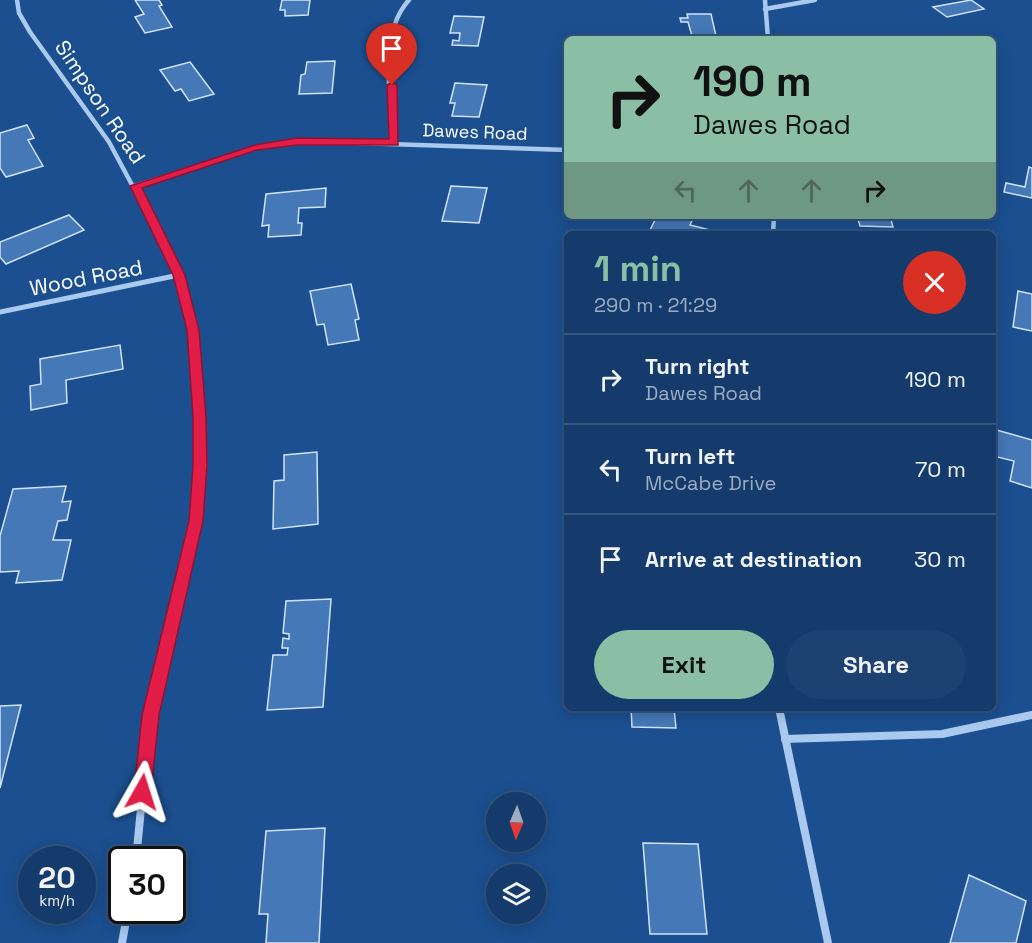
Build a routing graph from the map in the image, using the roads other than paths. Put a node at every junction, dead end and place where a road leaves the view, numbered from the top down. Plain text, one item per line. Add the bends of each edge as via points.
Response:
1 (17, 0) edge
2 (409, 0) edge
3 (765, 0) edge
4 (815, 0) edge
5 (765, 9) junction
6 (768, 36) edge
7 (394, 142) junction
8 (564, 150) edge
9 (135, 186) junction
10 (179, 275) junction
11 (0, 312) edge
12 (779, 711) edge
13 (1032, 715) edge
14 (785, 740) junction
15 (137, 846) edge
16 (125, 924) edge
17 (122, 943) edge
18 (828, 943) edge

1 - 9 street, Simpson Road via 19,13 30,32 109,142
2 - 7 street via 401,5 391,33
3 - 5 street
4 - 5 street
5 - 6 street
7 - 8 street, Dawes Road
7 - 9 street, Dawes Road via 297,141 255,148
9 - 10 street, Simpson Road
10 - 11 street, Wood Road
10 - 15 street, Simpson Road via 193,330 196,362 200,466 196,521 150,715
12 - 14 street
13 - 14 street via 942,734
14 - 18 street
16 - 17 street

